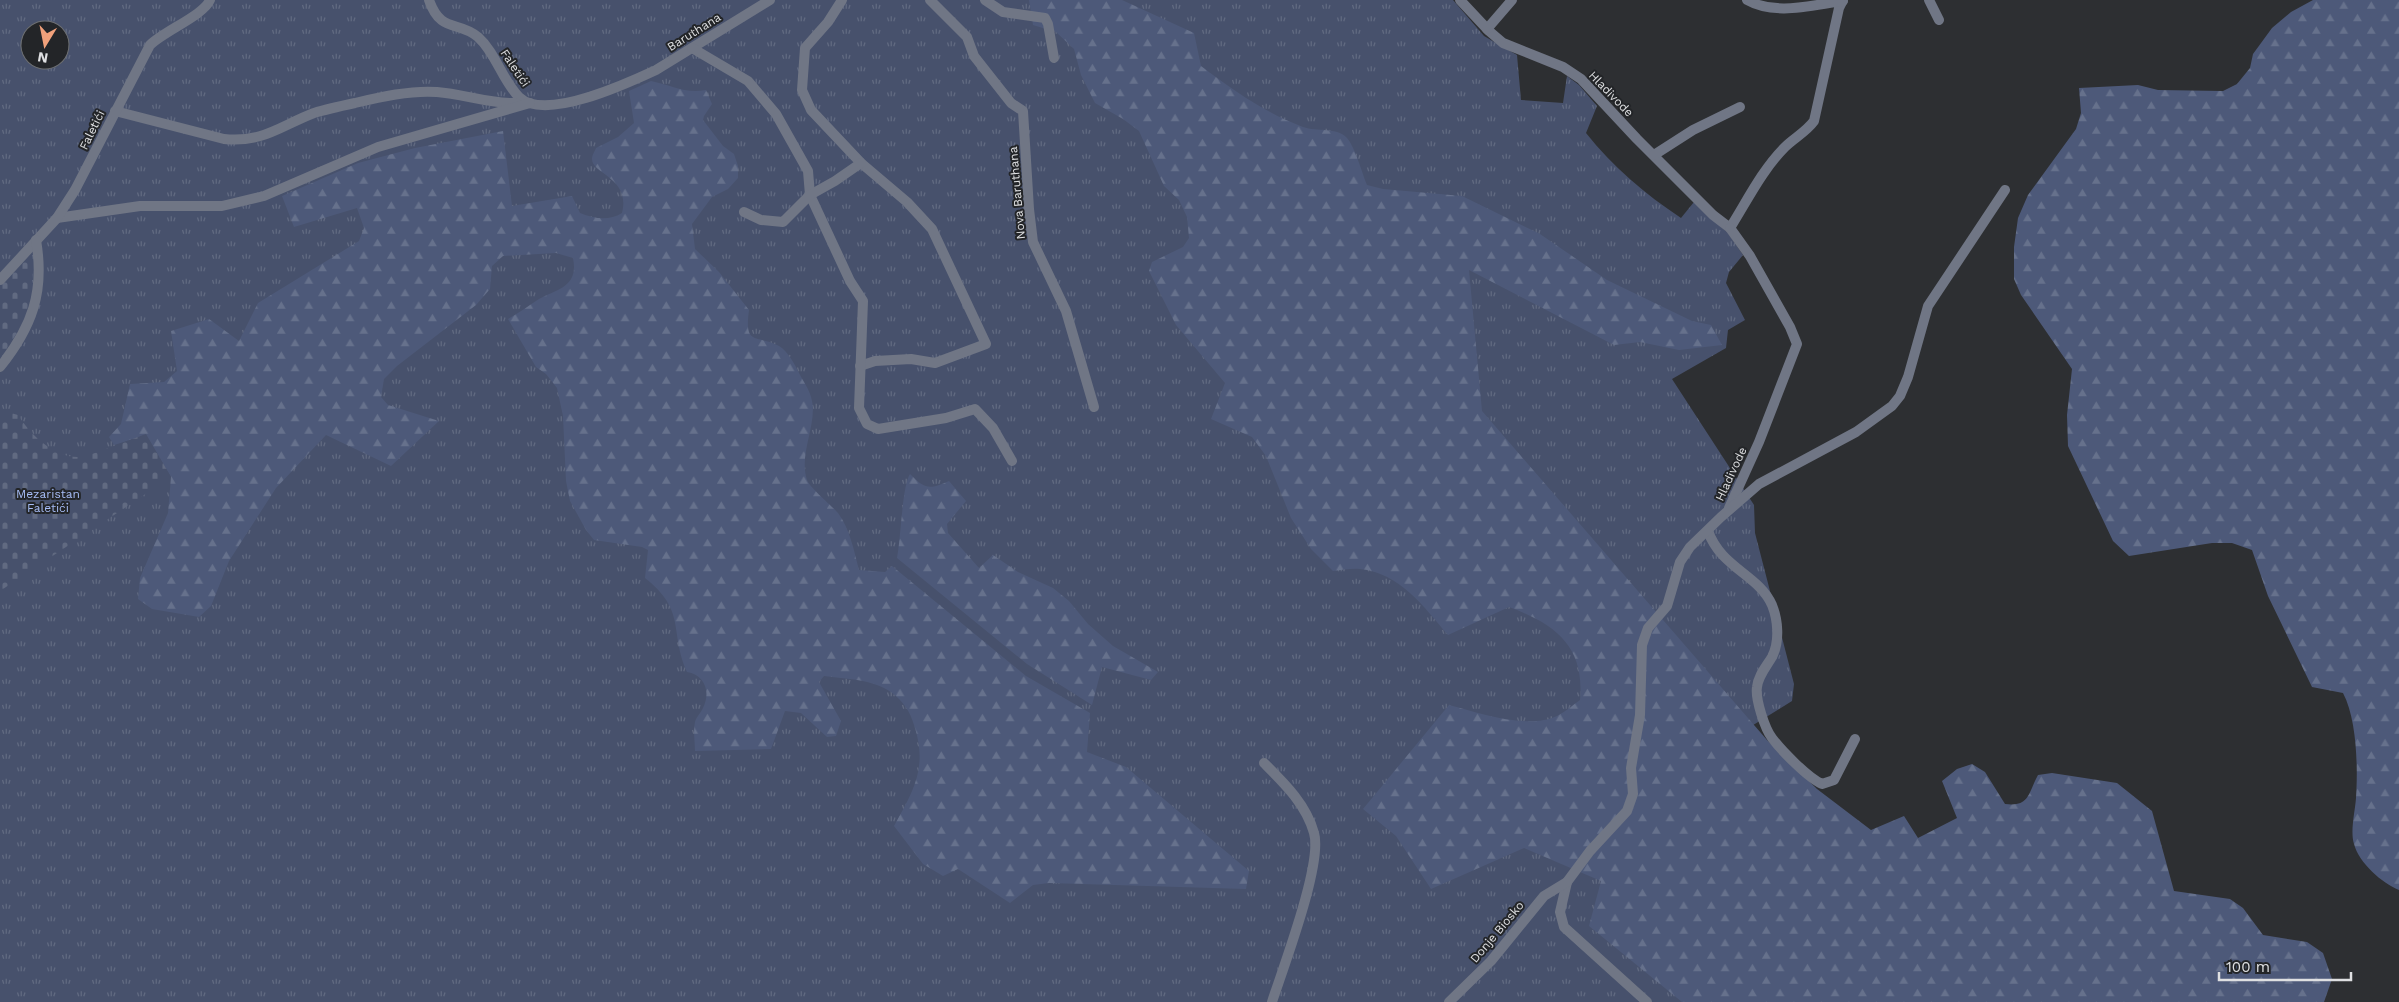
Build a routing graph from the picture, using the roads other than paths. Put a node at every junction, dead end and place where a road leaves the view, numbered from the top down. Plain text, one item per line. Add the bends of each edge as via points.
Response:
1 (210, 0) edge
2 (429, 0) edge
3 (770, 0) edge
4 (842, 0) edge
5 (930, 0) edge
6 (985, 0) edge
7 (1460, 0) edge
8 (1512, 0) edge
9 (1747, 0) edge
10 (1929, 0) edge
11 (1843, 1) edge
12 (1939, 20) dead end
13 (1487, 29) junction
14 (692, 48) junction
15 (1054, 58) dead end
16 (656, 70) joint
17 (530, 103) junction
18 (1740, 107) dead end
19 (115, 111) junction
20 (1654, 155) junction
21 (861, 163) junction
22 (2005, 190) dead end
23 (810, 195) junction
24 (744, 212) dead end
25 (57, 218) junction
26 (1730, 228) junction
27 (36, 240) junction
28 (0, 280) edge
29 (860, 366) junction
30 (0, 367) edge
31 (1094, 407) dead end
32 (1012, 461) dead end
33 (1729, 509) junction
34 (1708, 531) junction
35 (1855, 738) dead end
36 (1264, 763) dead end
37 (1567, 882) junction
38 (1272, 1002) edge
39 (1449, 1002) edge
40 (1646, 1002) edge

1 - 19 street, Faletići via 200,13 160,35 150,45
2 - 17 street, Faletići via 445,24 477,36 511,87 520,98
3 - 14 street, Baruthana
4 - 21 street via 805,48 802,90 811,110
5 - 31 street, Nova Baruthana via 966,37 974,56 1011,102 1023,111 1033,242 1066,311
6 - 15 street via 1003,12 1044,18
7 - 13 street, Hladivode
8 - 13 street
9 - 11 street via 1765,7 1781,8
10 - 12 street
11 - 26 street via 1814,121 1785,147 1762,176
13 - 20 street, Hladivode via 1510,46 1563,67 1581,80
14 - 16 street, Baruthana
14 - 23 street via 748,81 776,114 808,171
16 - 17 street, Faletići via 597,95 560,103
17 - 19 street via 498,104 438,92 420,93 315,113 257,139 240,141 224,140
17 - 25 street via 378,147 264,196 222,206 140,206
18 - 20 street via 1693,130
19 - 25 street, Faletići via 87,169
20 - 26 street, Hladivode
21 - 23 street
21 - 29 street via 907,202 932,229 986,344 935,363 911,359 875,361
22 - 33 street via 1928,306 1908,377 1892,406 1849,436 1759,484
23 - 24 street via 783,222 761,220
23 - 29 street via 850,281 863,301
25 - 27 street, Faletići
26 - 33 street, Hladivode via 1750,256 1797,344
27 - 28 street, Faletići
27 - 30 street via 39,260 36,303 32,317
29 - 32 street via 859,408 873,428 946,418 975,409 993,428
33 - 34 street, Hladivode
34 - 35 street via 1721,556 1763,591 1773,608 1776,643 1756,689 1770,736 1822,784 1834,780
34 - 37 street, Hladivode via 1690,547 1680,562 1667,606 1644,636 1640,715 1631,768 1631,804
36 - 38 street via 1291,790 1315,834 1314,858 1306,895
37 - 39 street, Donje Biosko via 1544,896 1491,961
37 - 40 street via 1560,912 1564,927

